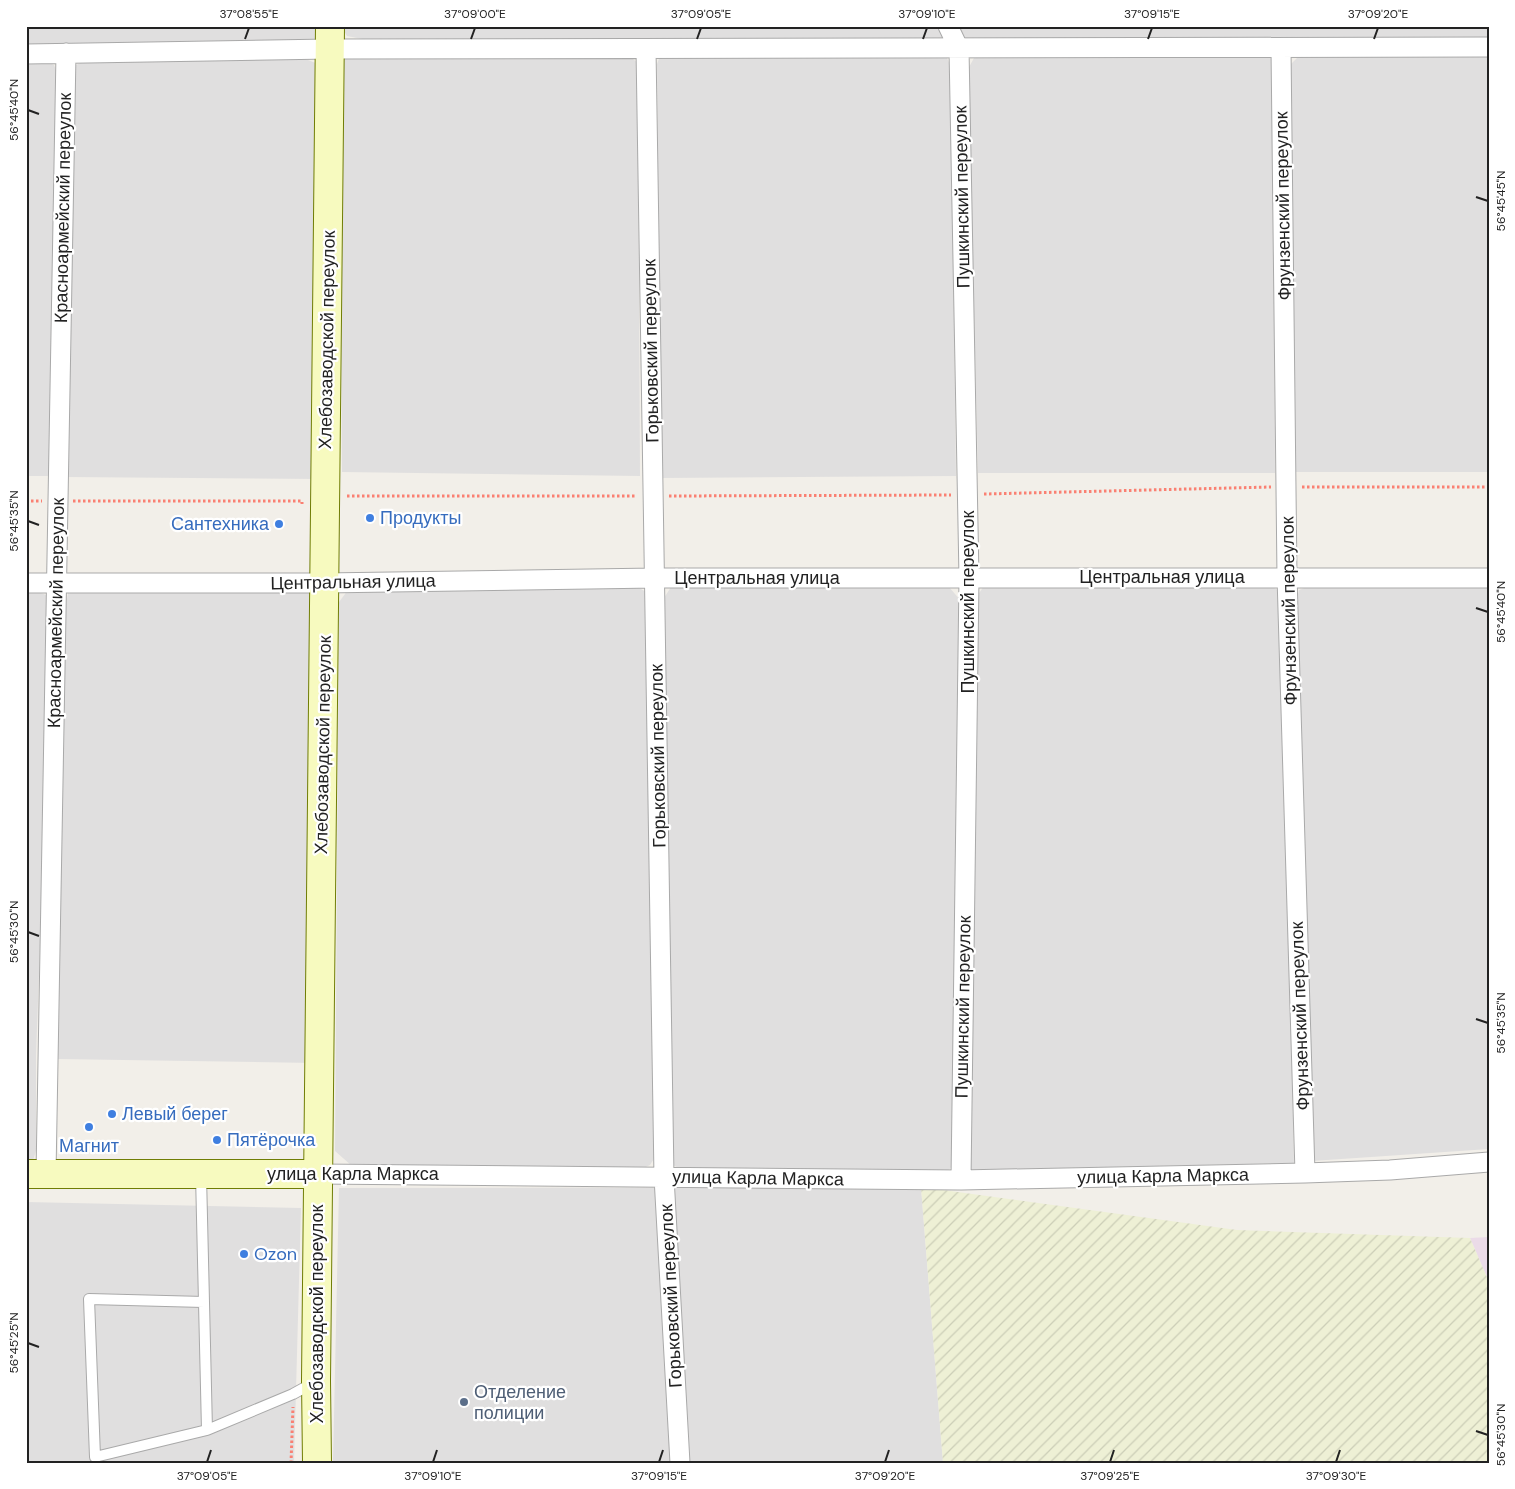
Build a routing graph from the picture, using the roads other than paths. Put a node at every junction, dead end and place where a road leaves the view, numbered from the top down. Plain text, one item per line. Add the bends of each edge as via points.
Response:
1 (948, 26) edge
2 (330, 38) edge
3 (1489, 47) edge
4 (1281, 48) junction
5 (646, 49) junction
6 (959, 49) junction
7 (66, 53) junction
8 (26, 54) edge
9 (1287, 577) junction
10 (655, 578) junction
11 (969, 578) junction
12 (1489, 578) edge
13 (26, 583) edge
14 (57, 583) junction
15 (324, 583) junction
16 (1489, 1162) edge
17 (1305, 1173) junction
18 (36, 1174) edge
19 (201, 1174) junction
20 (318, 1174) junction
21 (664, 1178) junction
22 (961, 1180) junction
23 (204, 1302) junction
24 (316, 1381) junction
25 (207, 1430) junction
26 (317, 1463) edge
27 (680, 1463) edge

1 - 6 street, Пушкинский переулок
2 - 5 street
2 - 7 street
2 - 15 street, Хлебозаводской переулок
3 - 4 street
4 - 6 street
4 - 9 street, Фрунзенский переулок
5 - 6 street
5 - 10 street, Горьковский переулок
6 - 11 street, Пушкинский переулок
7 - 8 street
7 - 14 street, Красноармейский переулок
9 - 11 street, Центральная улица
9 - 12 street, Центральная улица
9 - 17 street, Фрунзенский переулок
10 - 11 street, Центральная улица
10 - 15 street, Центральная улица
10 - 21 street, Горьковский переулок
11 - 22 street, Пушкинский переулок
13 - 14 street, Центральная улица
14 - 15 street, Центральная улица
14 - 18 street, Красноармейский переулок
15 - 20 street, Хлебозаводской переулок
16 - 17 street, улица Карла Маркса
17 - 22 street, улица Карла Маркса
18 - 19 street, улица Карла Маркса
19 - 20 street, улица Карла Маркса
19 - 23 lane
20 - 21 street, улица Карла Маркса
20 - 24 street, Хлебозаводской переулок
21 - 22 street, улица Карла Маркса
21 - 27 street, Горьковский переулок
23 - 25 lane
23 - 25 lane via 89,1299 95,1457
24 - 25 lane
24 - 26 street, Хлебозаводской переулок

